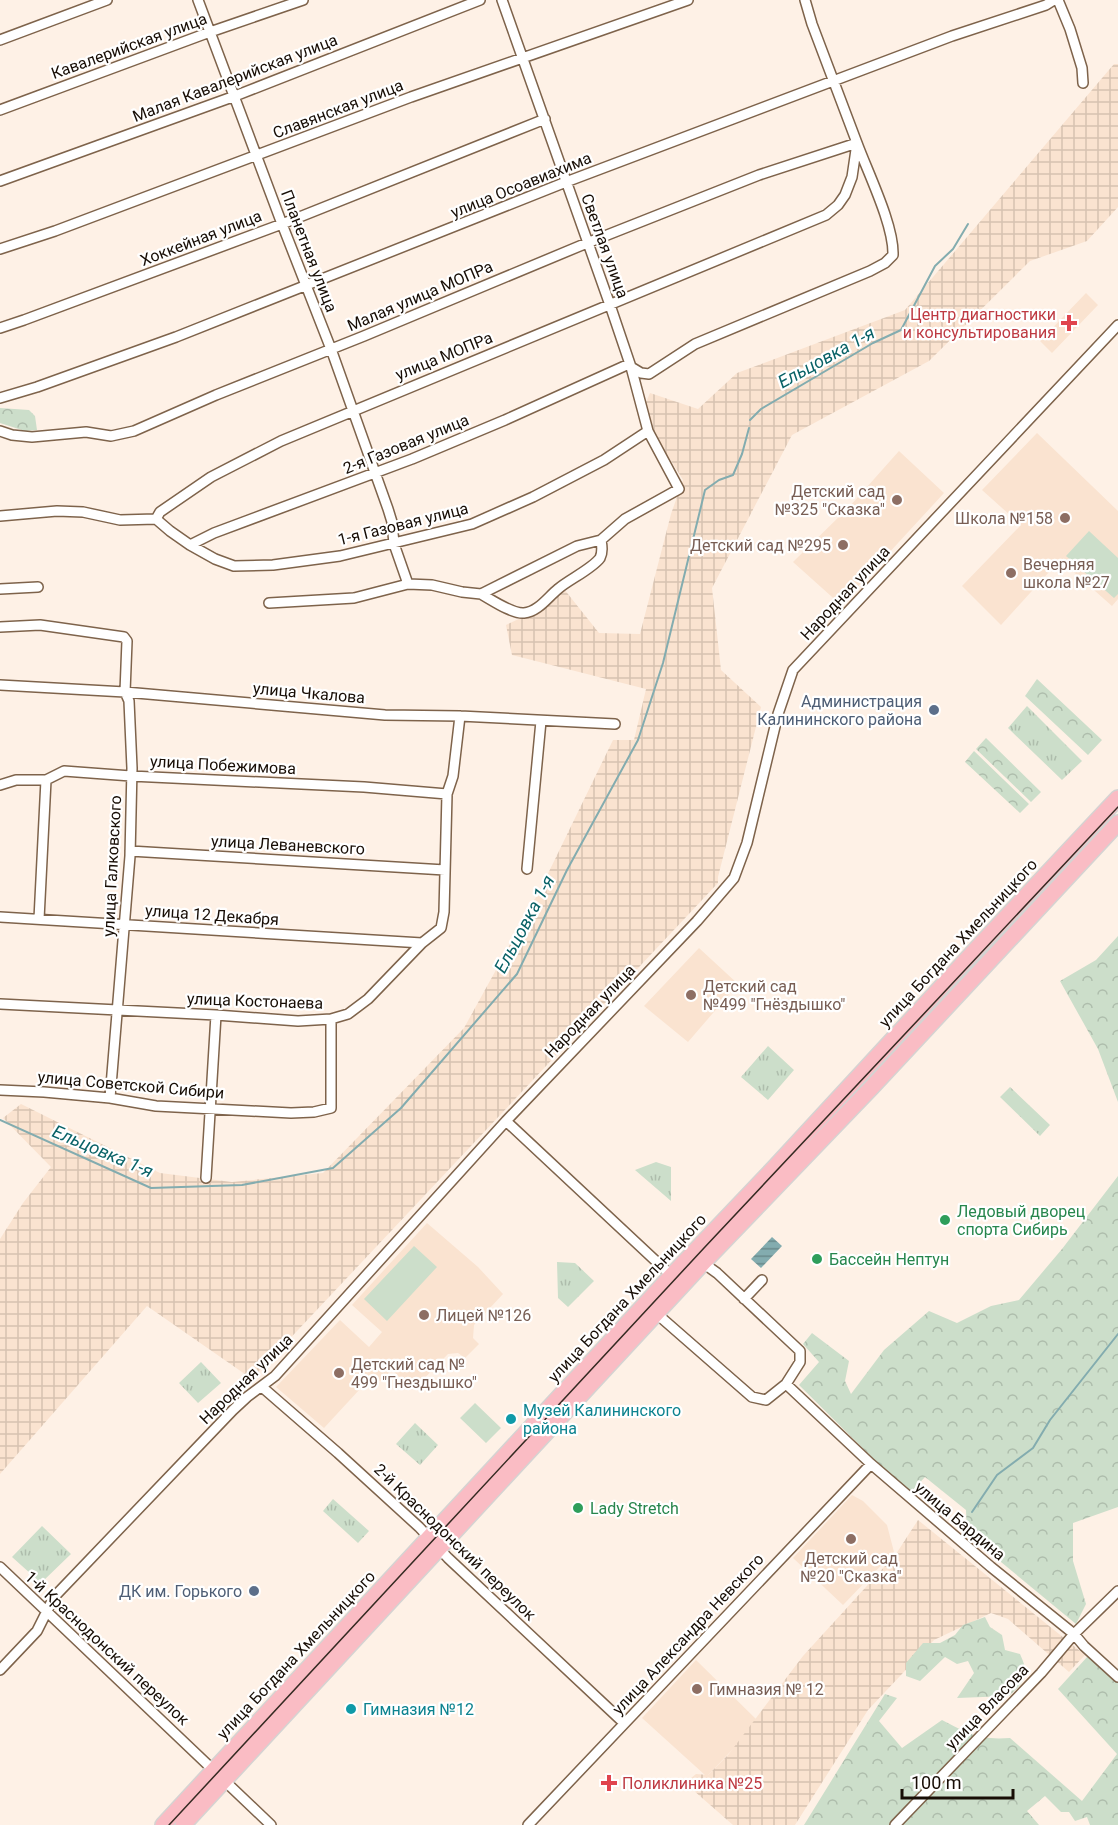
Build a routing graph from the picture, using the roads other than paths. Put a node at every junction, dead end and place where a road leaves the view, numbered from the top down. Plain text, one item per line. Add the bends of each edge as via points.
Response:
1 (106, 0) edge
2 (198, 0) edge
3 (303, 0) edge
4 (480, 0) edge
5 (502, 0) edge
6 (688, 0) edge
7 (805, 0) edge
8 (1056, 0) edge
9 (210, 32) junction
10 (0, 40) edge
11 (524, 59) junction
12 (834, 81) junction
13 (1083, 83) dead end
14 (235, 96) junction
15 (0, 110) edge
16 (545, 119) junction
17 (857, 143) junction
18 (257, 156) junction
19 (0, 181) edge
20 (567, 182) junction
21 (282, 224) junction
22 (587, 243) junction
23 (0, 249) edge
24 (306, 286) junction
25 (610, 305) junction
26 (1118, 325) edge
27 (0, 328) edge
28 (331, 349) junction
29 (630, 365) junction
30 (0, 398) edge
31 (353, 410) junction
32 (0, 431) edge
33 (648, 431) junction
34 (376, 474) junction
35 (0, 516) edge
36 (156, 519) junction
37 (601, 540) junction
38 (190, 544) junction
39 (394, 544) junction
40 (408, 584) junction
41 (38, 587) dead end
42 (0, 589) edge
43 (481, 594) junction
44 (269, 603) dead end
45 (0, 627) edge
46 (0, 686) edge
47 (126, 692) junction
48 (460, 716) junction
49 (541, 721) junction
50 (615, 724) dead end
51 (131, 776) junction
52 (46, 780) junction
53 (0, 785) edge
54 (447, 794) junction
55 (1118, 798) edge
56 (1118, 823) edge
57 (130, 851) junction
58 (527, 869) dead end
59 (445, 870) junction
60 (0, 917) edge
61 (39, 920) junction
62 (124, 925) junction
63 (422, 943) junction
64 (0, 1004) edge
65 (117, 1011) junction
66 (216, 1015) junction
67 (331, 1019) junction
68 (0, 1090) edge
69 (110, 1098) junction
70 (210, 1108) junction
71 (506, 1121) junction
72 (206, 1178) dead end
73 (703, 1263) junction
74 (762, 1280) dead end
75 (677, 1281) junction
76 (744, 1299) junction
77 (657, 1314) junction
78 (786, 1384) junction
79 (262, 1387) junction
80 (871, 1464) junction
81 (429, 1537) junction
82 (439, 1549) junction
83 (0, 1567) edge
84 (1118, 1591) edge
85 (46, 1613) junction
86 (1074, 1634) junction
87 (0, 1670) edge
88 (1118, 1677) edge
89 (624, 1723) junction
90 (220, 1775) junction
91 (163, 1825) edge
92 (183, 1825) edge
93 (271, 1825) edge
94 (528, 1825) edge
95 (895, 1825) edge

1 - 10 street
2 - 9 street, Планетная улица
3 - 9 street, Кавалерийская улица
4 - 14 street, Малая Кавалерийская улица
5 - 11 street, Светлая улица
6 - 11 street, Славянская улица
7 - 12 street
8 - 12 street, улица Осоавиахима
8 - 13 street via 1071,30
9 - 14 street, Планетная улица
9 - 15 street, Кавалерийская улица
11 - 16 street, Светлая улица
11 - 18 street, Славянская улица
12 - 17 street
12 - 20 street, улица Осоавиахима
14 - 18 street, Планетная улица
14 - 19 street, Малая Кавалерийская улица
16 - 20 street, Светлая улица
16 - 21 street, Хоккейная улица
17 - 22 street, Малая улица МОПРа via 759,175
17 - 25 street, улица МОПРа via 845,195 826,215
17 - 29 street, 2-я Газовая улица via 893,245 893,255 885,263 695,344 650,374
18 - 21 street, Планетная улица
18 - 23 street, Славянская улица
20 - 22 street, Светлая улица
20 - 24 street, улица Осоавиахима
21 - 24 street, Планетная улица
21 - 27 street, Хоккейная улица
22 - 25 street, Светлая улица
22 - 28 street, Малая улица МОПРа
24 - 28 street, Планетная улица
24 - 30 street, улица Осоавиахима via 176,337
25 - 29 street, Светлая улица
25 - 31 street, улица МОПРа
26 - 71 street, Народная улица via 794,670 778,714 735,878
28 - 31 street, Планетная улица
28 - 32 street, Малая улица МОПРа via 134,431 111,436 86,432 32,437
29 - 33 street
29 - 34 street, 2-я Газовая улица
31 - 34 street, Планетная улица
31 - 36 street, улица МОПРа via 211,477 160,512
33 - 37 street via 679,489 625,519
33 - 39 street, 1-я Газовая улица via 604,460 533,497 472,524
34 - 38 street, 2-я Газовая улица
34 - 39 street, Планетная улица via 392,522
35 - 36 street via 57,511 120,520
36 - 38 street, 1-я Газовая улица
37 - 43 street via 577,546
37 - 43 street via 600,558 531,611 516,612
38 - 39 street, 1-я Газовая улица via 234,566 255,567 340,556
39 - 40 street, Планетная улица
40 - 43 street
40 - 44 street via 354,598
41 - 42 street
45 - 47 street, улица Галковского via 40,625 124,637 128,641
46 - 47 street, улица Чкалова
47 - 48 street, улица Чкалова via 385,715
47 - 51 street, улица Галковского
48 - 49 street, улица Чкалова
48 - 54 street, улица Костонаева
49 - 50 street, улица Чкалова
49 - 58 street
51 - 52 street, улица Побежимова via 64,771
51 - 54 street, улица Побежимова
51 - 57 street, улица Галковского
52 - 53 street, улица Побежимова via 16,780
52 - 61 street
54 - 59 street, улица Костонаева
55 - 75 highway, улица Богдана Хмельницкого via 774,1168
56 - 73 highway, улица Богдана Хмельницкого
57 - 59 street, улица Леваневского
57 - 62 street, улица Галковского
59 - 63 street, улица Костонаева via 441,928
60 - 61 street, улица 12 Декабря
61 - 62 street, улица 12 Декабря
62 - 63 street, улица 12 Декабря
62 - 65 street, улица Галковского
63 - 67 street, улица Костонаева via 368,999 348,1014
64 - 65 street, улица Костонаева
65 - 66 street, улица Костонаева
65 - 69 street, улица Галковского
66 - 67 street, улица Костонаева via 298,1021
66 - 70 street
67 - 70 street, улица Советской Сибири via 331,1108 291,1113
68 - 69 street, улица Советской Сибири
69 - 70 street, улица Советской Сибири via 156,1106
70 - 72 street
71 - 75 street
71 - 79 street, Народная улица
73 - 75 highway, улица Богдана Хмельницкого
73 - 76 street
74 - 76 street
75 - 77 highway, улица Богдана Хмельницкого
75 - 81 highway, улица Богдана Хмельницкого
76 - 78 street via 800,1351 800,1362
77 - 78 street via 752,1397 766,1400
77 - 82 highway, улица Богдана Хмельницкого
78 - 80 street, улица Бардина
79 - 81 street, 2-й Краснодонский переулок
79 - 85 street, Народная улица via 247,1396 54,1597
80 - 86 street, улица Бардина
80 - 89 street, улица Александра Невского
81 - 82 street, 2-й Краснодонский переулок
81 - 90 highway, улица Богдана Хмельницкого
82 - 89 street, 2-й Краснодонский переулок
82 - 90 highway, улица Богдана Хмельницкого
83 - 85 street, 1-й Краснодонский переулок
84 - 86 street, улица Власова
85 - 87 street, Народная улица via 37,1631
85 - 90 street, 1-й Краснодонский переулок
86 - 88 street, улица Бардина
86 - 95 street, улица Власова
89 - 94 street, улица Александра Невского
90 - 91 highway, улица Богдана Хмельницкого
90 - 92 highway, улица Богдана Хмельницкого
90 - 93 street, 1-й Краснодонский переулок

